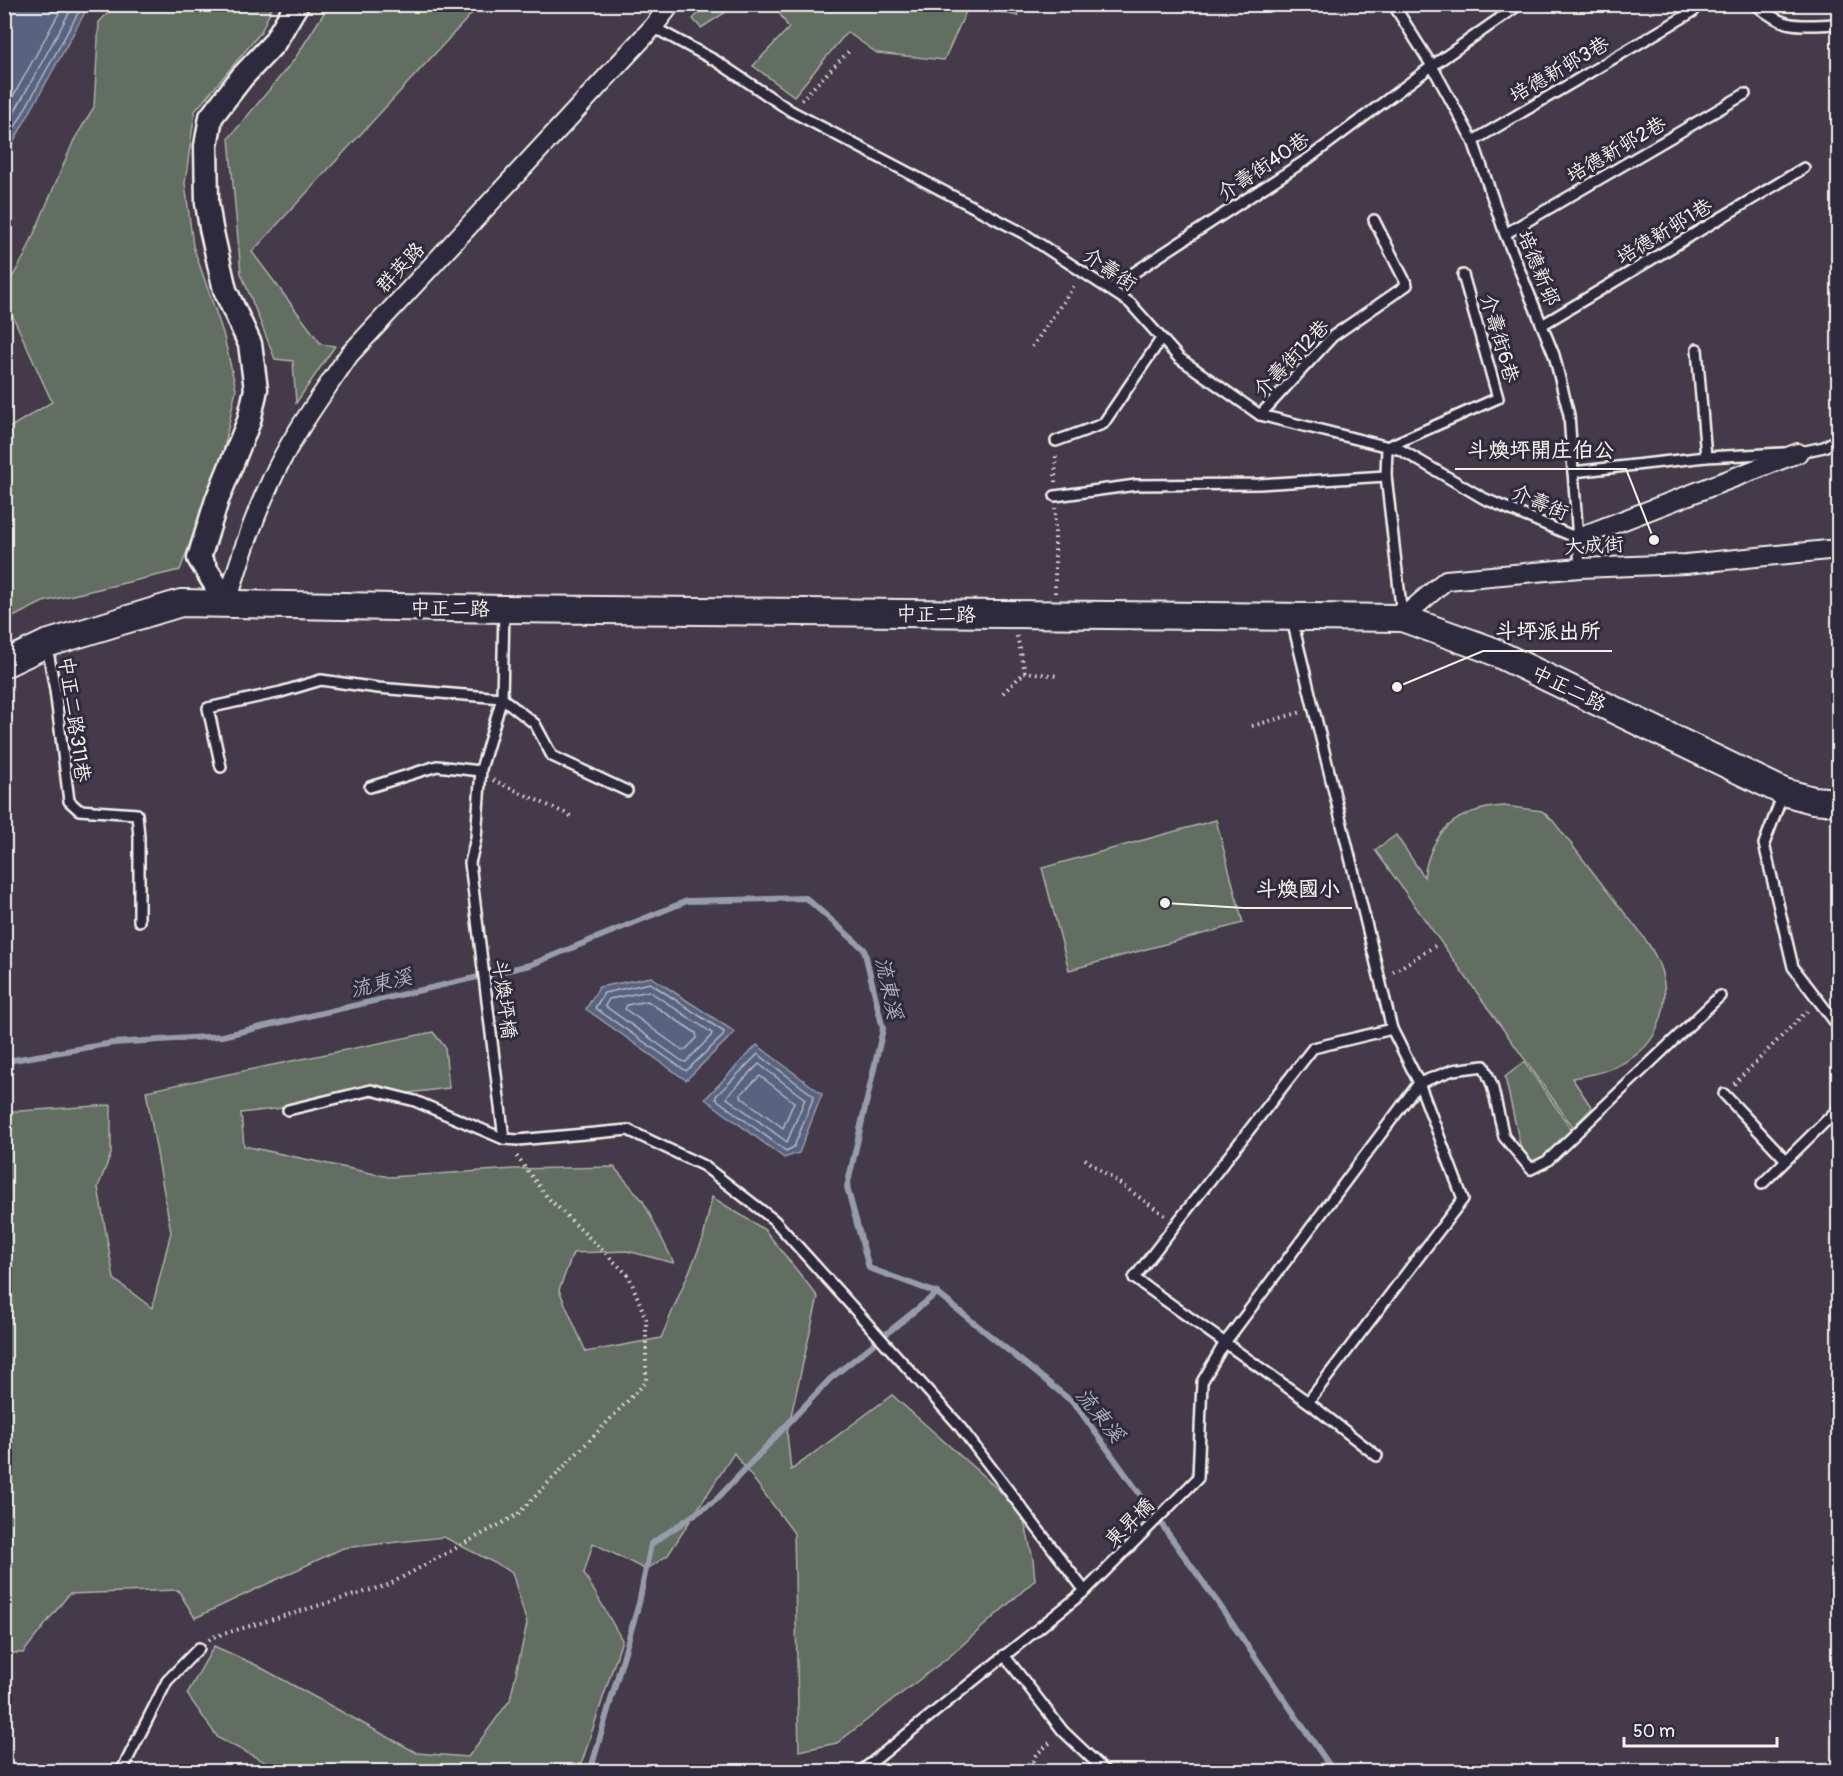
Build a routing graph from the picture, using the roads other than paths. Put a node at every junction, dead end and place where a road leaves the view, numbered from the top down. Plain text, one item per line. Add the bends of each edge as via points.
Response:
1 (297, 4) edge
2 (671, 4) edge
3 (1393, 4) edge
4 (1520, 4) edge
5 (1755, 4) edge
6 (1694, 11) dead end
7 (1839, 24) edge
8 (653, 27) junction
9 (1432, 66) junction
10 (1745, 94) dead end
11 (1473, 141) junction
12 (1804, 168) dead end
13 (1374, 219) dead end
14 (1505, 234) junction
15 (1463, 275) dead end
16 (1109, 289) junction
17 (1542, 325) junction
18 (1161, 339) junction
19 (1697, 349) dead end
20 (1260, 416) junction
21 (1839, 439) edge
22 (1056, 441) road end
23 (1387, 447) junction
24 (1798, 453) junction
25 (1706, 457) junction
26 (1573, 472) junction
27 (1386, 476) junction
28 (1055, 496) road end
29 (1577, 538) junction
30 (1839, 549) edge
31 (1580, 567) junction
32 (227, 603) junction
33 (504, 609) junction
34 (1292, 617) junction
35 (1402, 618) junction
36 (46, 644) junction
37 (4, 664) edge
38 (502, 698) junction
39 (222, 768) dead end
40 (480, 770) junction
41 (370, 787) dead end
42 (627, 791) dead end
43 (1784, 792) junction
44 (1839, 802) edge
45 (139, 921) dead end
46 (1720, 996) dead end
47 (1839, 1026) edge
48 (1392, 1029) junction
49 (1419, 1083) junction
50 (1724, 1094) road end
51 (1839, 1109) edge
52 (288, 1110) dead end
53 (504, 1139) junction
54 (1786, 1160) junction
55 (1762, 1184) dead end
56 (1224, 1344) junction
57 (1308, 1402) junction
58 (1377, 1456) dead end
59 (1085, 1591) junction
60 (199, 1648) road end
61 (1004, 1655) junction
62 (121, 1772) edge
63 (860, 1772) edge
64 (1106, 1772) edge

1 - 32 street via 274,44 211,117 206,146 211,228 225,290 250,344 256,388 249,421 199,558
2 - 8 street, 群英路
3 - 9 lane, 培德新邨
4 - 9 lane, 介壽街40巷
5 - 7 lane via 1789,26
6 - 11 lane, 培德新邨3巷
8 - 16 lane, 介壽街 via 716,61 791,111 1023,233
8 - 32 street, 群英路 via 349,355 271,479 245,543
9 - 11 lane, 培德新邨
9 - 16 lane, 介壽街40巷 via 1309,158
10 - 14 lane, 培德新邨2巷
11 - 14 lane, 培德新邨
12 - 17 lane, 培德新邨1巷
13 - 20 lane, 介壽街12巷 via 1407,285 1333,336
14 - 17 lane, 培德新邨
15 - 23 lane, 介壽街6巷 via 1498,398
16 - 18 lane, 介壽街 via 1130,303
17 - 26 lane, 培德新邨 via 1569,415
18 - 20 lane, 介壽街 via 1179,358
18 - 22 lane via 1103,424
19 - 25 lane
20 - 23 lane, 介壽街
21 - 24 lane
23 - 27 lane
23 - 29 lane, 介壽街 via 1401,450 1483,498
24 - 25 lane
24 - 29 street
25 - 26 lane
26 - 29 lane, 培德新邨
27 - 28 lane via 1259,484 1136,485
27 - 35 lane
29 - 31 lane, 培德新邨
30 - 31 street, 大成街 via 1686,564
31 - 35 street, 大成街 via 1446,580
32 - 33 main road, 中正二路
32 - 36 main road, 中正二路 via 181,603
33 - 34 main road, 中正二路
33 - 38 lane, 斗煥坪橋
34 - 35 main road, 中正二路
34 - 48 lane
35 - 43 main road, 中正二路 via 1488,649
36 - 37 main road, 中正二路
36 - 45 lane, 中正二路311巷 via 69,801 79,810 137,814
38 - 39 lane via 321,680 208,708
38 - 40 lane, 斗煥坪橋
38 - 42 lane via 535,724 552,756
40 - 41 lane via 437,766
40 - 53 lane, 斗煥坪橋 via 476,838 470,863
43 - 44 main road, 中正二路
43 - 47 lane via 1764,844 1793,967
46 - 49 lane via 1547,1161 1531,1169 1504,1137 1484,1066 1453,1070
48 - 49 lane
48 - 56 lane via 1312,1048 1134,1278
49 - 56 lane
49 - 57 lane via 1463,1198
50 - 54 lane
51 - 54 lane
52 - 53 lane via 371,1090 415,1101
53 - 59 lane via 628,1130 704,1166 774,1220 957,1423
54 - 55 lane
56 - 57 lane
56 - 59 lane, 東昇橋 via 1202,1382 1198,1478
57 - 58 lane
59 - 61 lane, 東昇橋
60 - 62 lane via 167,1681
61 - 63 lane, 東昇橋
61 - 64 lane via 1063,1731

